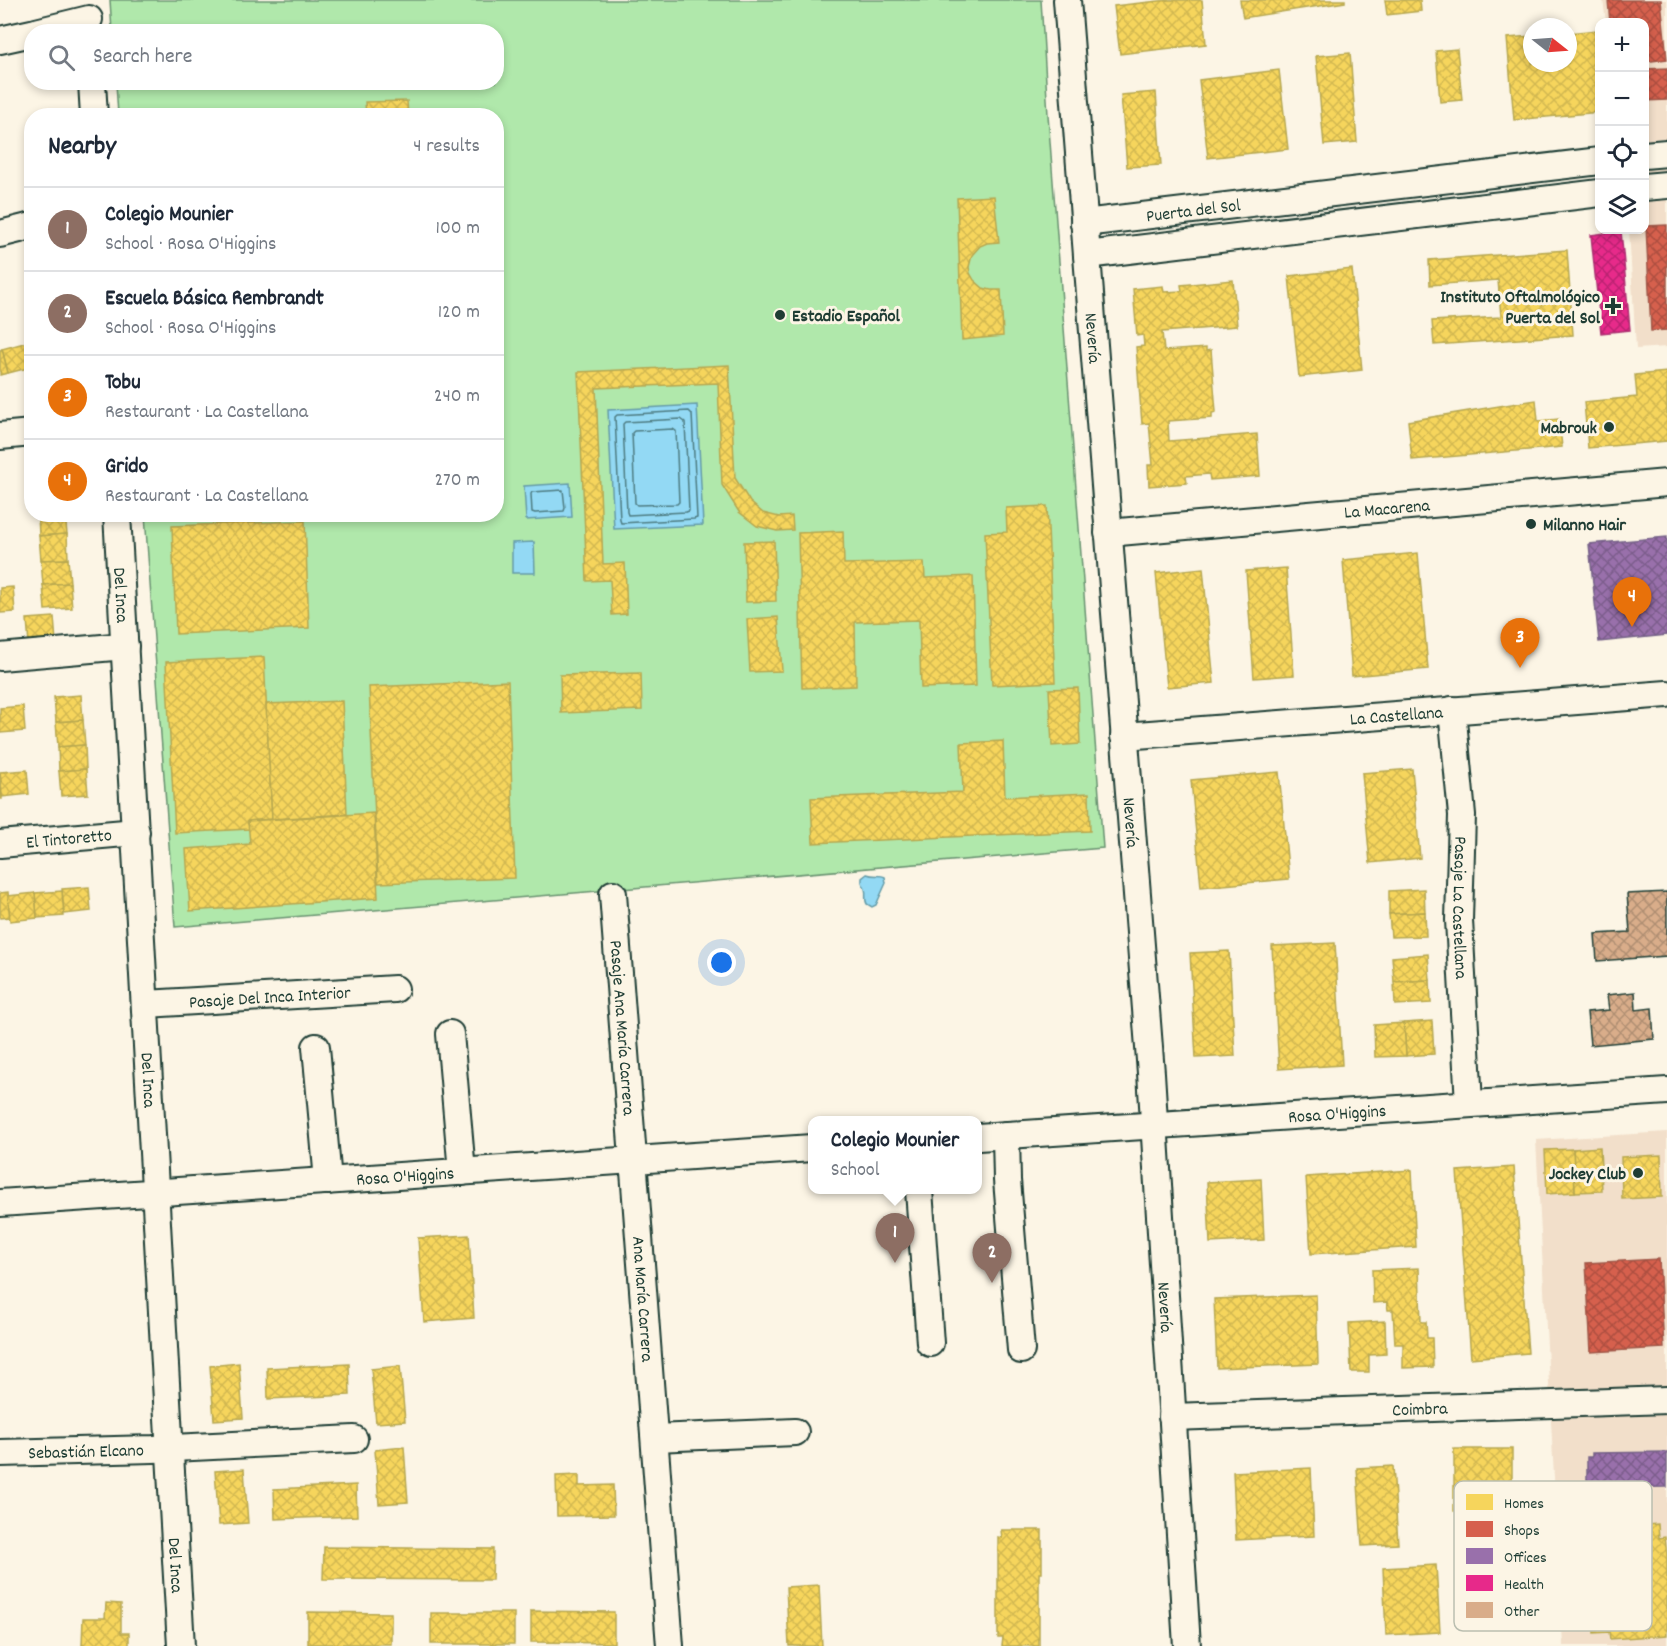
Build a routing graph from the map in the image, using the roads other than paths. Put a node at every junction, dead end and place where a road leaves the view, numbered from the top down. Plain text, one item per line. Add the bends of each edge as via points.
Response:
1 (1067, 0) edge
2 (89, 17) edge
3 (64, 24) edge
4 (24, 35) edge
5 (0, 40) edge
6 (92, 90) edge
7 (94, 108) edge
8 (1667, 153) edge
9 (1649, 155) edge
10 (1595, 161) edge
11 (1495, 173) junction
12 (1667, 185) edge
13 (1649, 187) edge
14 (1595, 193) edge
15 (1301, 197) junction
16 (1498, 205) junction
17 (1084, 223) junction
18 (24, 228) edge
19 (1303, 229) junction
20 (0, 234) edge
21 (1087, 255) junction
22 (24, 434) edge
23 (0, 436) edge
24 (1667, 483) edge
25 (117, 522) edge
26 (1108, 533) junction
27 (125, 646) junction
28 (0, 657) edge
29 (1667, 694) edge
30 (1452, 711) junction
31 (1124, 736) junction
32 (136, 832) junction
33 (0, 844) edge
34 (613, 894) dead end
35 (395, 989) dead end
36 (146, 1004) junction
37 (450, 1034) dead end
38 (316, 1047) dead end
39 (1667, 1091) edge
40 (1469, 1104) junction
41 (1154, 1125) junction
42 (1006, 1135) junction
43 (982, 1137) edge
44 (808, 1148) edge
45 (634, 1160) junction
46 (462, 1172) junction
47 (328, 1181) junction
48 (154, 1192) junction
49 (919, 1194) edge
50 (0, 1203) edge
51 (930, 1343) dead end
52 (1021, 1350) dead end
53 (1667, 1401) edge
54 (1172, 1416) junction
55 (795, 1432) dead end
56 (354, 1438) dead end
57 (654, 1438) junction
58 (170, 1448) junction
59 (0, 1453) edge
60 (181, 1646) edge
61 (670, 1646) edge
62 (1187, 1646) edge

1 - 17 street, Nevería
2 - 3 street
4 - 5 street
6 - 7 street
8 - 9 street
10 - 11 street, Puerta del Sol
11 - 15 street, Puerta del Sol
11 - 16 street
12 - 13 street
14 - 16 street, Puerta del Sol
15 - 17 street, Puerta del Sol
15 - 19 street
16 - 19 street, Puerta del Sol
17 - 21 street, Nevería
18 - 20 street
19 - 21 street, Puerta del Sol
21 - 26 street, Nevería
22 - 23 street
24 - 26 street, La Macarena
25 - 27 street, Del Inca
26 - 31 street, Nevería
27 - 28 street
27 - 32 street, Del Inca
29 - 30 street, La Castellana
30 - 31 street, La Castellana
30 - 40 street, Pasaje La Castellana via 1462,815 1459,920
31 - 41 street, Nevería
32 - 33 street, El Tintoretto
32 - 36 street, Del Inca
34 - 45 street, Pasaje Ana María Carrera
35 - 36 street, Pasaje Del Inca Interior
36 - 48 street, Del Inca
37 - 46 street
38 - 47 street
39 - 40 street, Rosa O'Higgins
40 - 41 street, Rosa O'Higgins
41 - 42 street, Rosa O'Higgins
41 - 54 street, Nevería
42 - 43 street, Rosa O'Higgins
42 - 52 street
44 - 45 street, Rosa O'Higgins
45 - 46 street, Rosa O'Higgins
45 - 57 street, Ana María Carrera
46 - 47 street, Rosa O'Higgins
47 - 48 street, Rosa O'Higgins
48 - 50 street, Rosa O'Higgins
48 - 58 street, Del Inca
49 - 51 street
53 - 54 street, Coimbra
54 - 62 street, Nevería
55 - 57 street
56 - 58 street
57 - 61 street, Ana María Carrera
58 - 59 street, Sebastián Elcano
58 - 60 street, Del Inca

